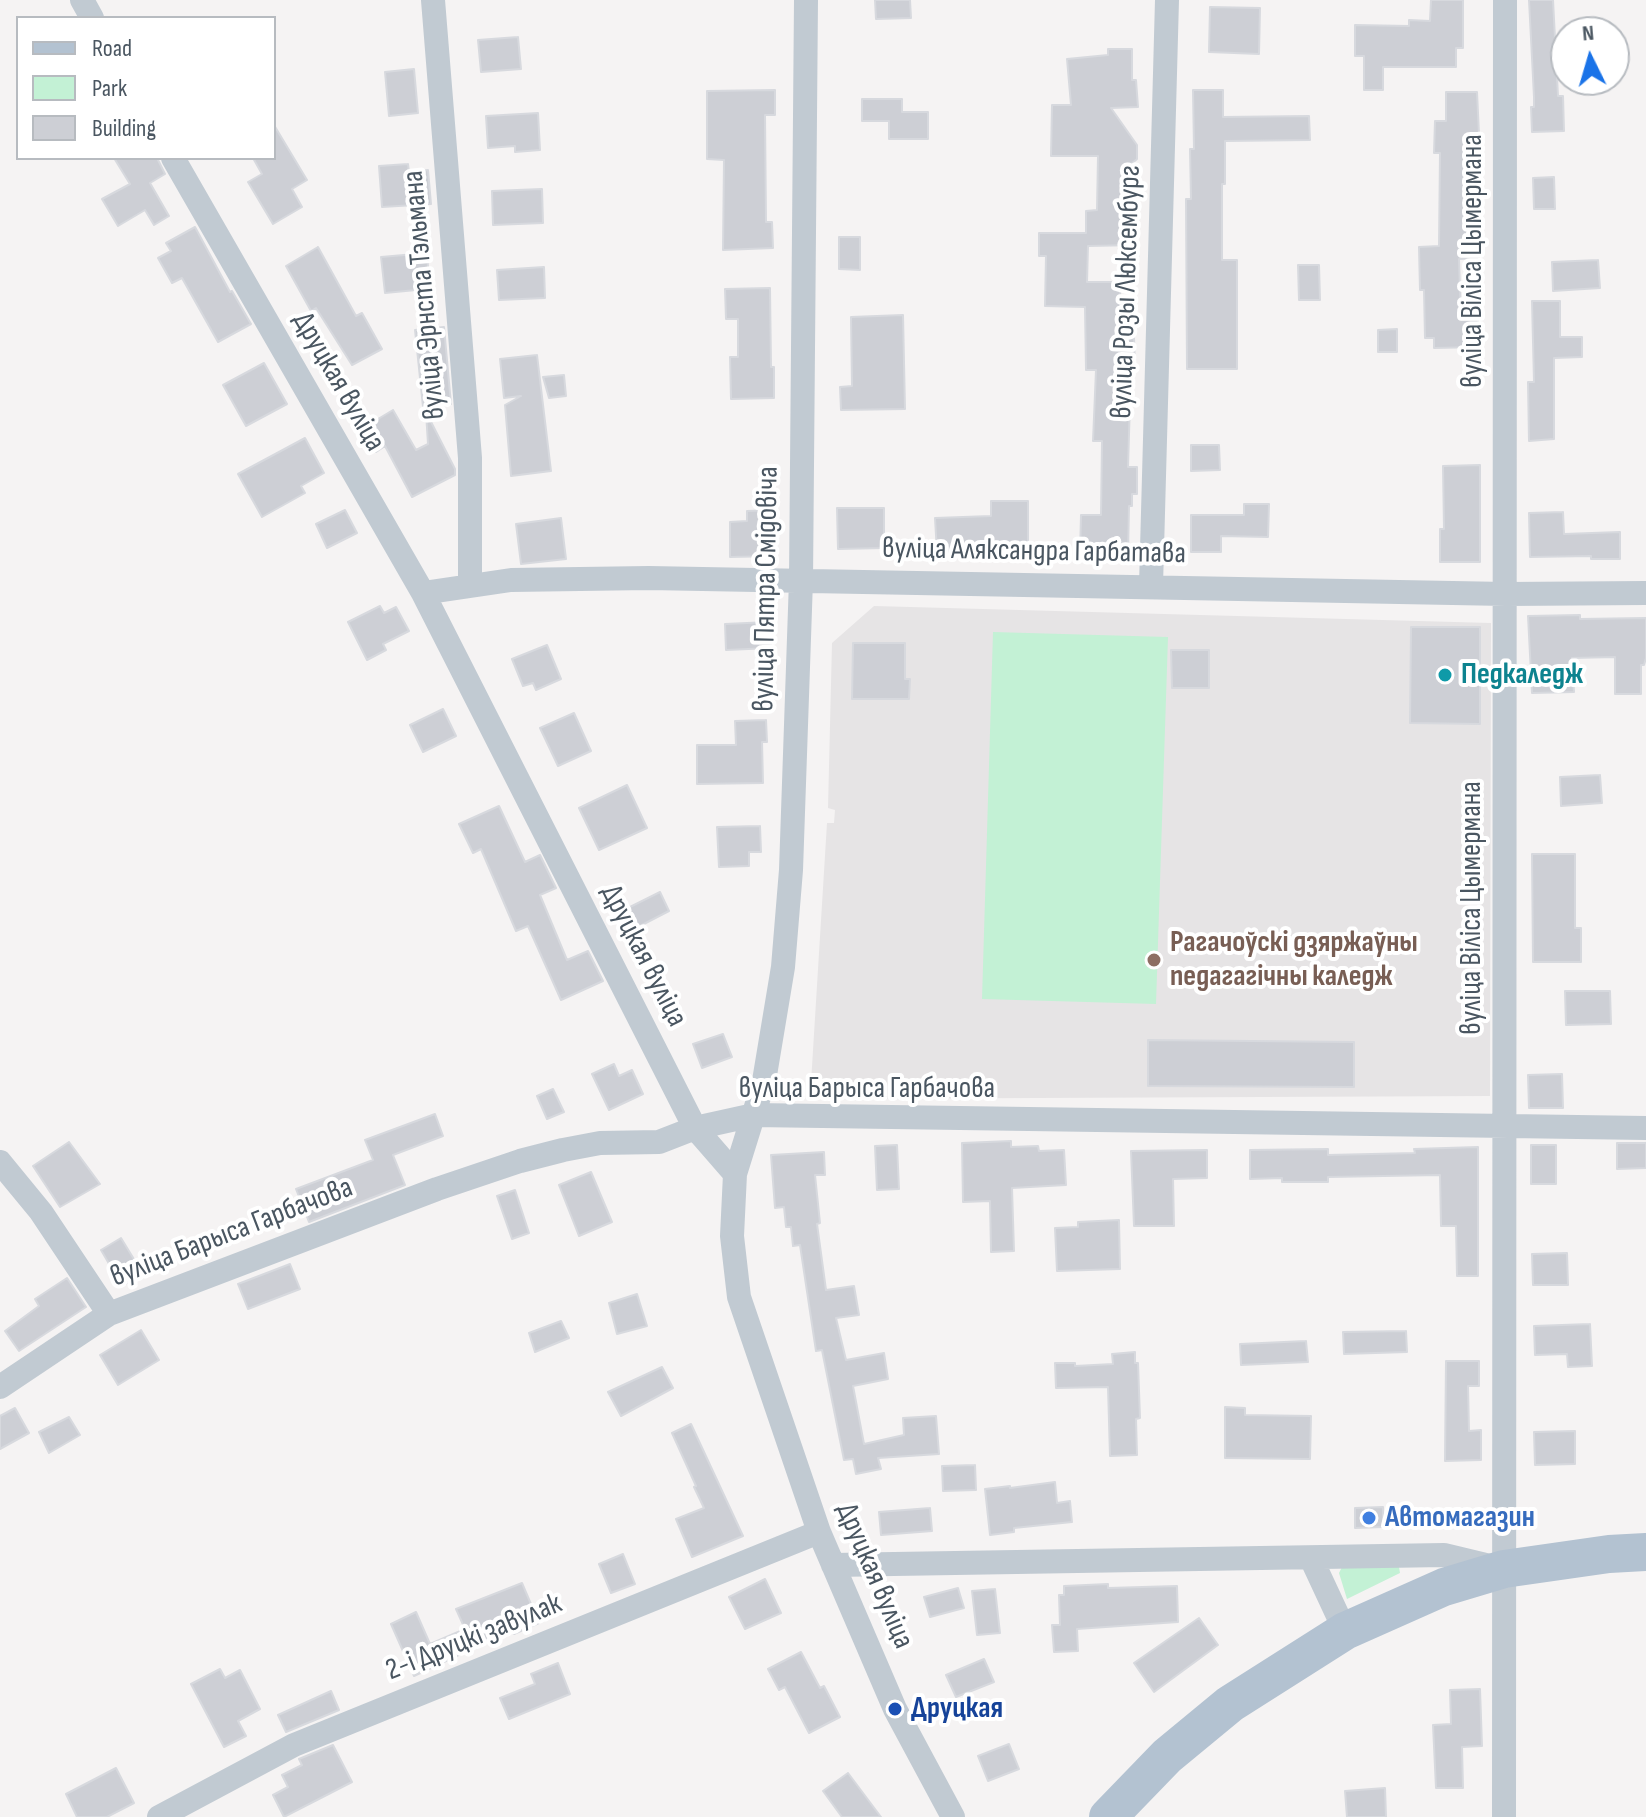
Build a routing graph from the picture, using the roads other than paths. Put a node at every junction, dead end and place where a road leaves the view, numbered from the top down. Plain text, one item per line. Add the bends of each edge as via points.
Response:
1 (433, 0) edge
2 (806, 0) edge
3 (1167, 0) edge
4 (1505, 0) edge
5 (174, 160) edge
6 (801, 580) junction
7 (470, 585) junction
8 (1151, 586) junction
9 (423, 593) junction
10 (1646, 593) edge
11 (1506, 594) junction
12 (754, 1115) junction
13 (1503, 1127) junction
14 (695, 1128) junction
15 (1646, 1128) edge
16 (0, 1162) edge
17 (735, 1174) junction
18 (109, 1314) junction
19 (0, 1387) edge
20 (819, 1532) junction
21 (1646, 1552) edge
22 (1311, 1558) junction
23 (833, 1565) junction
24 (1504, 1569) junction
25 (1345, 1631) junction
26 (159, 1817) edge
27 (953, 1817) edge
28 (1108, 1817) edge
29 (1504, 1817) edge

1 - 7 street, вуліца Эрнста Тэльмана via 470,458
2 - 6 street, вуліца Пятра Смідовіча
3 - 8 street, вуліца Розы Люксембург
4 - 11 street, вуліца Віліса Цымермана
5 - 9 street, Друцкая вуліца
6 - 7 street, вуліца Аляксандра Гарбатава via 553,579
6 - 8 street, вуліца Аляксандра Гарбатава
6 - 12 street, вуліца Пятра Смідовіча via 783,967
7 - 9 street, вуліца Аляксандра Гарбатава
8 - 11 street, вуліца Аляксандра Гарбатава
9 - 14 street, Друцкая вуліца
10 - 11 street, вуліца Аляксандра Гарбатава
11 - 13 street, вуліца Віліса Цымермана
12 - 13 street, вуліца Барыса Гарбачова
12 - 14 street, вуліца Барыса Гарбачова
12 - 17 street, вуліца Пятра Смідовіча
13 - 15 street, вуліца Барыса Гарбачова
13 - 24 street, вуліца Віліса Цымермана
14 - 17 street, Друцкая вуліца
14 - 18 street, вуліца Барыса Гарбачова via 659,1142 600,1143 520,1161
16 - 18 street via 41,1212
17 - 20 street, Друцкая вуліца via 732,1236 739,1297
18 - 19 street, вуліца Барыса Гарбачова
20 - 23 street, Друцкая вуліца
20 - 26 street, 2-і Друцкі завулак via 294,1745
21 - 24 main road
22 - 23 street
22 - 24 street via 1444,1555
22 - 25 street
23 - 27 street, Друцкая вуліца via 895,1709
24 - 25 main road via 1444,1587
24 - 29 street, вуліца Віліса Цымермана
25 - 28 main road via 1230,1704 1167,1756

